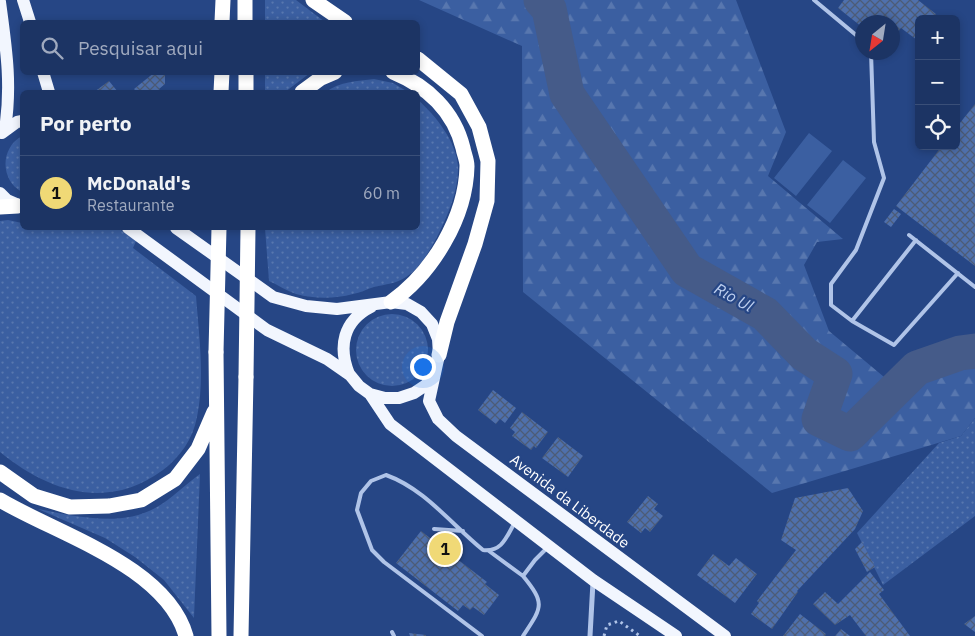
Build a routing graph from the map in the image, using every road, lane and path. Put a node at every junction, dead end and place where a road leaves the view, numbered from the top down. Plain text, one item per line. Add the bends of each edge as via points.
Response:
1 (23, 0) edge
2 (223, 0) edge
3 (245, 0) edge
4 (313, 0) edge
5 (814, 0) edge
6 (0, 2) edge
7 (29, 20) edge
8 (222, 20) edge
9 (245, 20) edge
10 (342, 20) edge
11 (855, 34) edge
12 (871, 60) edge
13 (420, 61) edge
14 (44, 75) edge
15 (222, 75) edge
16 (246, 75) edge
17 (328, 75) edge
18 (399, 75) edge
19 (48, 90) edge
20 (221, 90) edge
21 (246, 90) edge
22 (305, 90) edge
23 (20, 121) edge
24 (2, 132) edge
25 (0, 193) edge
26 (20, 206) edge
27 (0, 207) edge
28 (131, 230) edge
29 (179, 230) edge
30 (218, 230) edge
31 (248, 230) edge
32 (909, 235) dead end
33 (916, 240) junction
34 (958, 273) junction
35 (975, 287) edge
36 (391, 302) junction
37 (375, 305) junction
38 (852, 321) junction
39 (439, 355) junction
40 (434, 373) junction
41 (350, 375) junction
42 (370, 394) junction
43 (216, 408) junction
44 (0, 472) edge
45 (0, 500) edge
46 (516, 520) junction
47 (434, 529) dead end
48 (463, 531) junction
49 (550, 546) junction
50 (488, 550) junction
51 (523, 576) junction
52 (593, 580) junction
53 (186, 636) edge
54 (219, 636) edge
55 (241, 636) edge
56 (482, 636) edge
57 (523, 636) edge
58 (590, 636) edge
59 (604, 636) edge
60 (640, 636) edge
61 (676, 636) edge
62 (725, 636) edge

1 - 7 main road
2 - 8 highway
3 - 9 highway
4 - 10 highway
5 - 11 lane
6 - 24 main road via 9,77 8,108
12 - 38 lane via 874,142 884,178 856,250 831,284 832,304
13 - 39 highway via 461,94 479,127 488,160 486,201
14 - 19 main road
15 - 20 highway
16 - 21 highway
17 - 22 highway
18 - 36 highway via 422,87 445,108 460,137 467,165 464,196 451,231 408,290
23 - 24 main road
25 - 26 main road
26 - 27 highway
28 - 41 main road, Avenida da Liberdade via 267,330 326,359
29 - 37 main road, Avenida da Liberdade via 273,297 306,306 337,309
30 - 43 highway, bridge
31 - 55 highway, bridge
32 - 33 lane
33 - 34 lane
33 - 38 lane
34 - 35 lane
34 - 38 lane via 894,345
36 - 37 main road, Avenida da Liberdade
36 - 39 main road, Avenida da Liberdade via 407,304 432,324 438,339
37 - 41 main road, Avenida da Liberdade via 362,311 345,334 342,348
39 - 40 main road, Avenida da Liberdade
40 - 42 main road, Avenida da Liberdade via 426,385 400,398
40 - 62 main road, Avenida da Liberdade via 429,401 438,419 456,436
41 - 42 main road, Avenida da Liberdade
42 - 46 main road, Avenida da Liberdade via 390,424
43 - 44 highway via 198,449 175,479 142,500 109,506 70,507 34,496
43 - 54 highway
45 - 53 highway via 114,558 146,580 170,605
46 - 49 main road, Avenida da Liberdade
46 - 50 lane via 500,546
47 - 48 lane
48 - 50 lane via 483,550
48 - 56 lane via 437,507 399,480 386,475 371,481 361,493 357,510 372,550
49 - 51 lane
49 - 52 main road, Avenida da Liberdade
50 - 51 lane
51 - 57 lane via 538,594 539,610
52 - 58 street
52 - 61 main road, Avenida da Liberdade
59 - 60 path via 607,625 619,621

